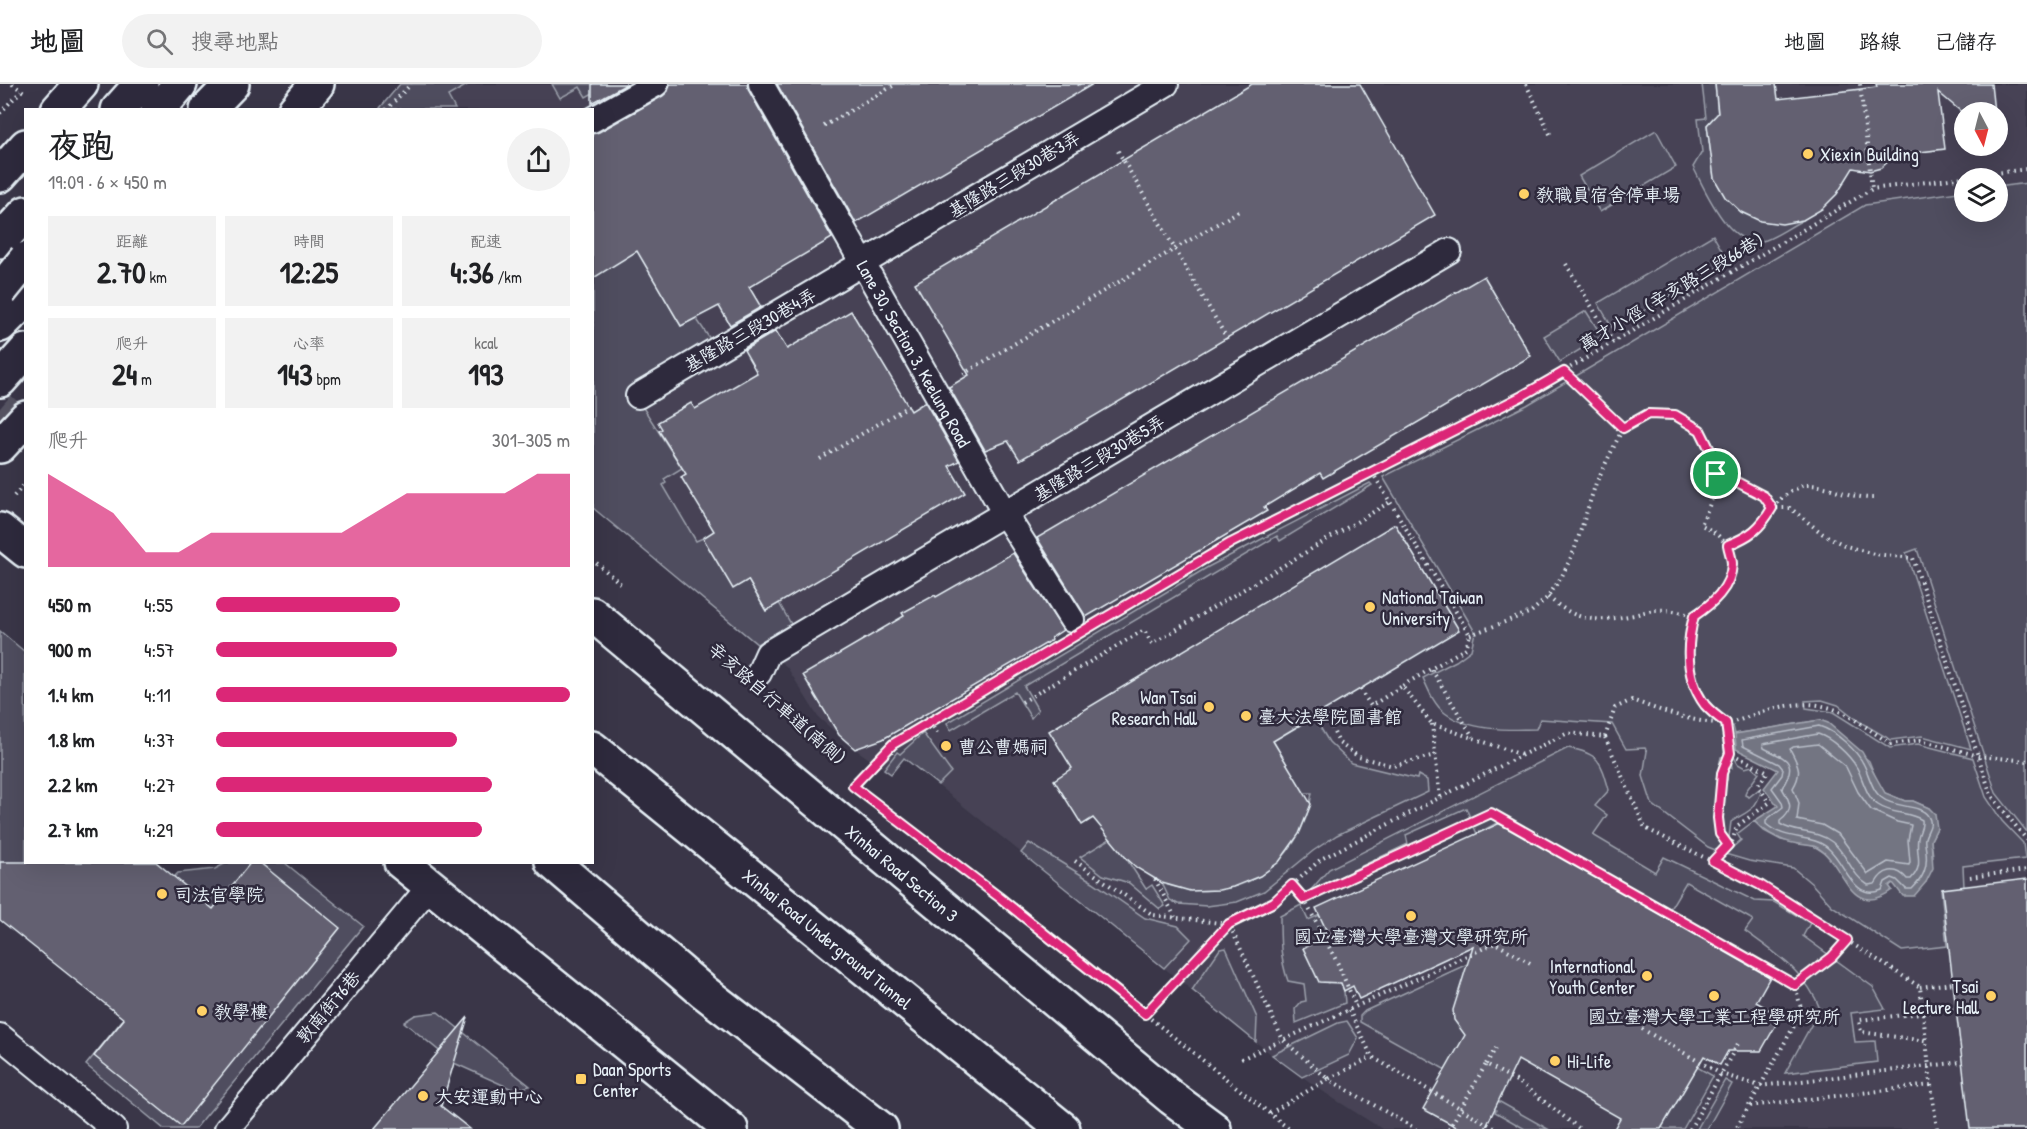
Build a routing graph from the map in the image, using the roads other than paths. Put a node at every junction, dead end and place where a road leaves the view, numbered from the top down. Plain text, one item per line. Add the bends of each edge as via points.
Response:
1 (81, 84) edge
2 (141, 84) edge
3 (167, 84) edge
4 (180, 84) edge
5 (232, 84) edge
6 (256, 84) edge
7 (317, 84) edge
8 (656, 84) edge
9 (761, 84) edge
10 (1166, 84) edge
11 (60, 108) edge
12 (120, 108) edge
13 (148, 108) edge
14 (160, 108) edge
15 (209, 108) edge
16 (236, 108) edge
17 (297, 108) edge
18 (594, 119) edge
19 (24, 215) edge
20 (0, 241) edge
21 (1449, 251) dead end
22 (24, 262) edge
23 (862, 264) junction
24 (0, 291) edge
25 (24, 300) edge
26 (0, 325) edge
27 (24, 353) edge
28 (0, 380) edge
29 (638, 396) dead end
30 (24, 420) edge
31 (0, 446) edge
32 (1005, 514) junction
33 (0, 530) edge
34 (24, 549) edge
35 (594, 616) edge
36 (1072, 620) dead end
37 (759, 673) dead end
38 (594, 750) edge
39 (403, 864) edge
40 (554, 864) edge
41 (430, 886) junction
42 (0, 1036) edge
43 (114, 1129) edge
44 (227, 1129) edge
45 (731, 1129) edge
46 (881, 1129) edge
47 (1063, 1129) edge
48 (1214, 1129) edge

1 - 11 main road
2 - 12 main road
3 - 13 main road
4 - 14 main road
5 - 15 main road
6 - 16 main road
7 - 17 main road
8 - 18 lane
9 - 23 lane, Lane 30, Section 3, Keelung Road
10 - 23 lane, 基隆路三段30巷3弄
19 - 20 main road
21 - 32 lane, 基隆路三段30巷5弄
22 - 24 main road, bridge
23 - 29 lane, 基隆路三段30巷4弄
23 - 32 lane, Lane 30, Section 3, Keelung Road
25 - 26 main road
27 - 28 main road
30 - 31 main road
32 - 36 lane, Lane 30, Section 3, Keelung Road
32 - 37 lane, 基隆路三段30巷5弄 via 768,653
33 - 34 main road
35 - 48 main road, Xinhai Road Section 3
38 - 47 main road, Xinhai Road Underground Tunnel
39 - 41 main road
40 - 46 main road via 704,992
41 - 44 lane, 敦南街76巷
41 - 45 main road
42 - 43 lane

